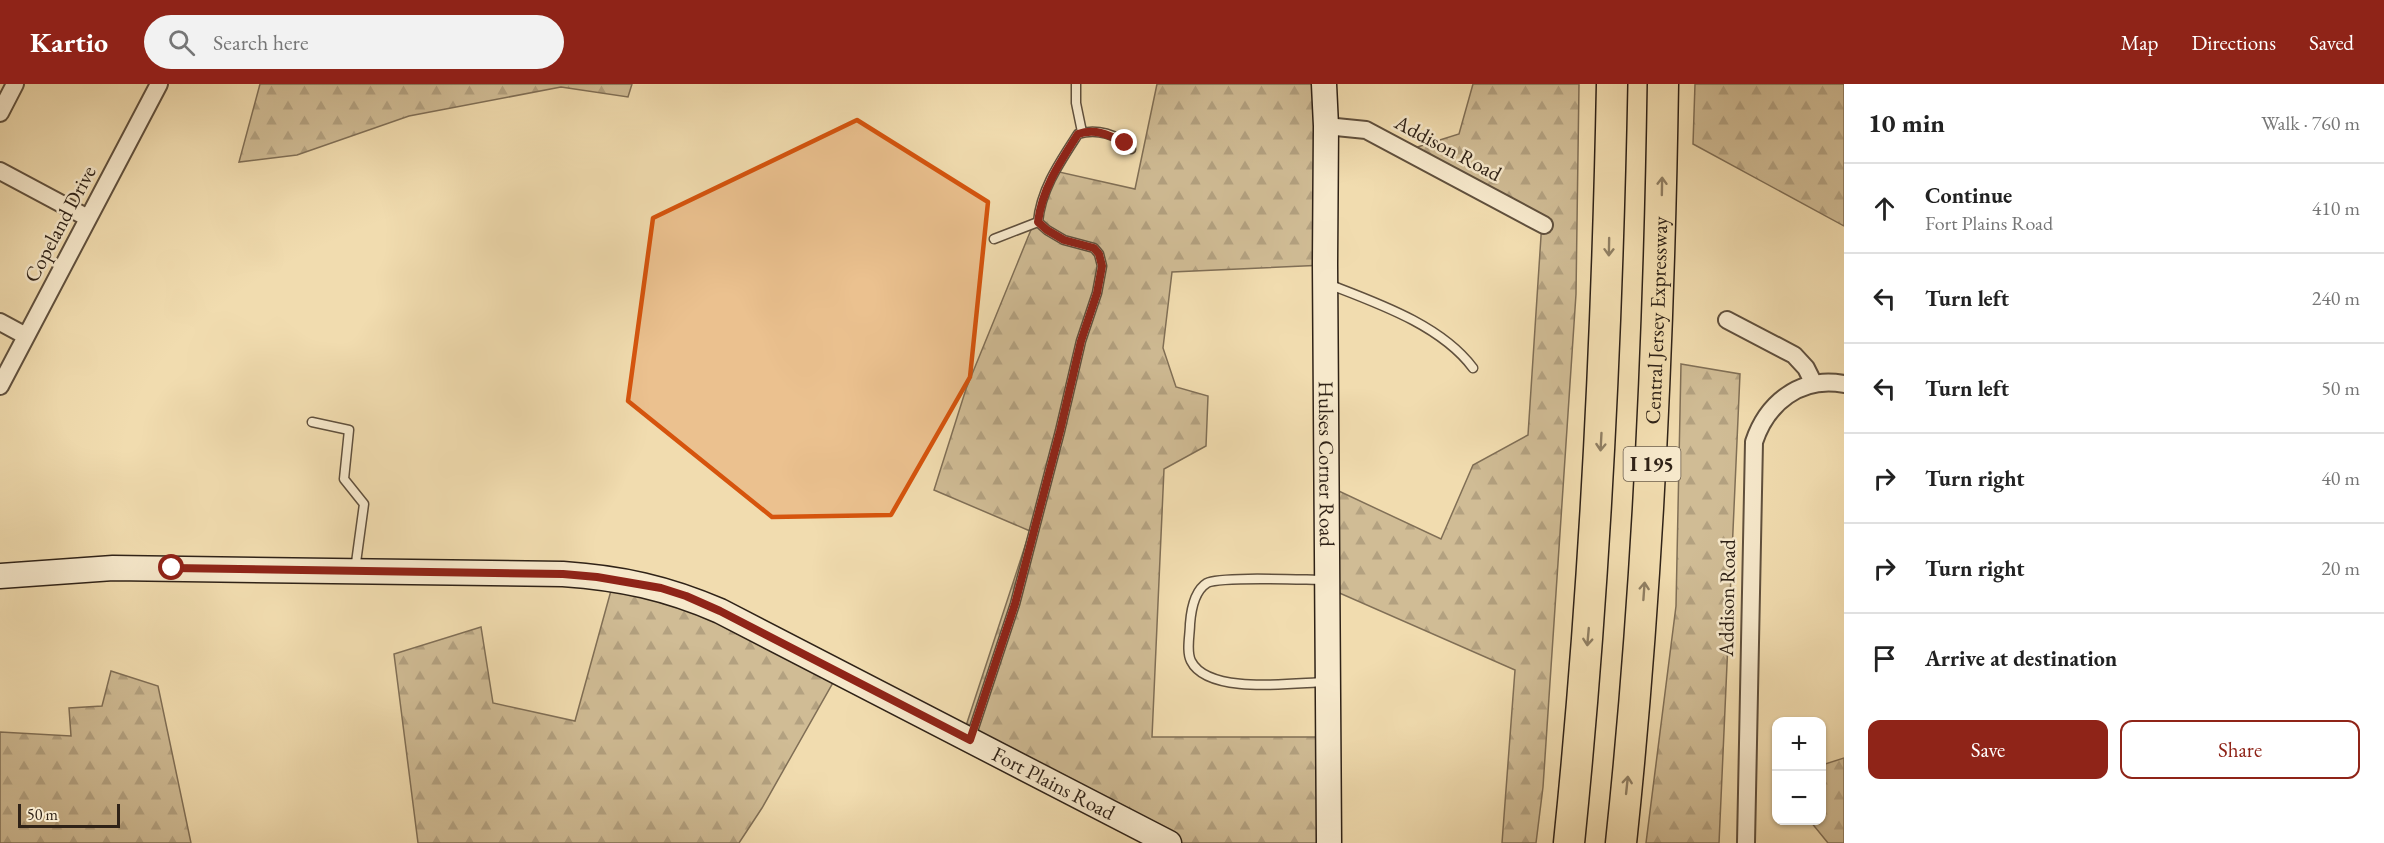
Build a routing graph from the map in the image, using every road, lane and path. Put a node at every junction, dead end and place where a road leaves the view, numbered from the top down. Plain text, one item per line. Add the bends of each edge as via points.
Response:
1 (15, 84) edge
2 (159, 84) edge
3 (1076, 84) edge
4 (1324, 84) edge
5 (1612, 84) edge
6 (1663, 84) edge
7 (0, 113) edge
8 (1326, 126) junction
9 (1082, 132) junction
10 (1131, 149) dead end
11 (0, 171) edge
12 (88, 218) junction
13 (1038, 222) junction
14 (1544, 225) dead end
15 (994, 239) dead end
16 (1325, 282) junction
17 (1727, 320) dead end
18 (0, 322) edge
19 (26, 336) junction
20 (1473, 368) dead end
21 (1814, 384) junction
22 (1844, 384) edge
23 (0, 386) edge
24 (312, 422) dead end
25 (355, 571) junction
26 (0, 576) edge
27 (1327, 580) junction
28 (1328, 682) junction
29 (970, 740) junction
30 (1169, 843) edge
31 (1329, 843) edge
32 (1569, 843) edge
33 (1621, 843) edge
34 (1746, 843) edge

1 - 7 street
2 - 12 street, Copeland Drive
3 - 9 lane
4 - 8 street, Hulses Corner Road
5 -> 32 highway, I 195 via 1598,500
33 -> 6 highway, Central Jersey Expressway / I 195 via 1650,494
8 - 14 street, Addison Road via 1366,130
8 - 16 street, Hulses Corner Road
9 - 10 lane via 1103,132
9 - 13 lane via 1051,177
11 - 12 street
12 - 19 street, Copeland Drive
13 - 15 lane
13 - 29 lane via 1064,240 1094,248 1102,266 1015,604
16 - 20 lane via 1386,307 1451,344
16 - 27 street, Hulses Corner Road
17 - 21 street via 1794,355
18 - 19 street
19 - 23 street, Copeland Drive
21 - 22 street, Addison Road
21 - 34 street, Addison Road via 1799,388 1773,406 1754,442
24 - 25 lane via 349,430 344,479 364,504
25 - 26 street, Fort Plains Road via 113,568
25 - 29 street, Fort Plains Road via 563,574 661,588 720,611
27 - 28 street, Hulses Corner Road
27 - 28 lane via 1207,583 1192,607 1189,654 1192,664 1203,675 1221,681 1254,685
28 - 31 street, Hulses Corner Road
29 - 30 street, Fort Plains Road

